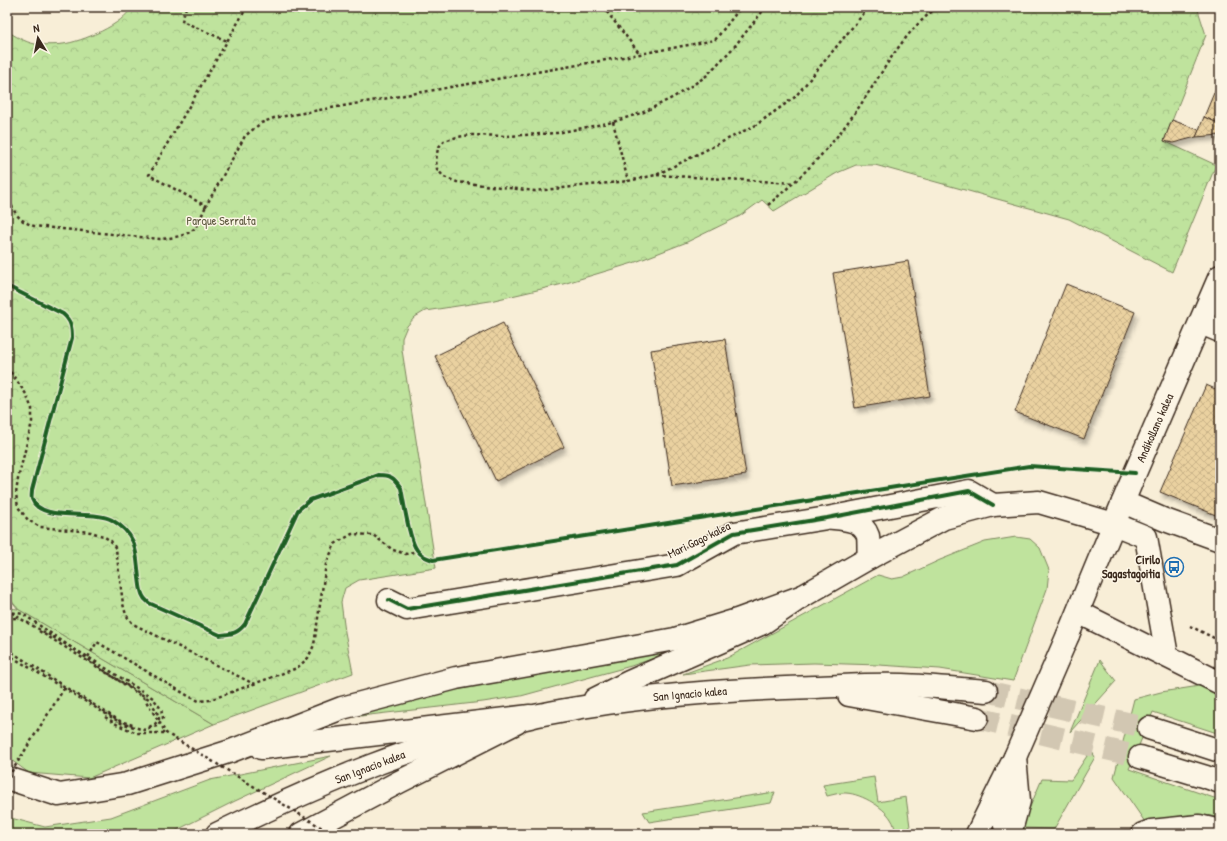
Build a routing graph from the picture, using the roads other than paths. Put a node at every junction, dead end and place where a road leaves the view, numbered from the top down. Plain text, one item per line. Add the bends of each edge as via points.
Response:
1 (1220, 276) edge
2 (1210, 327) edge
3 (1123, 502) junction
4 (993, 505) junction
5 (827, 518) junction
6 (1114, 524) junction
7 (1220, 540) edge
8 (869, 558) junction
9 (803, 596) junction
10 (389, 600) dead end
11 (1078, 612) junction
12 (1167, 656) junction
13 (1220, 683) edge
14 (803, 687) junction
15 (986, 691) tunnel mouth
16 (578, 708) junction
17 (530, 716) junction
18 (977, 718) tunnel mouth
19 (1149, 728) tunnel mouth
20 (231, 751) junction
21 (1220, 751) edge
22 (1015, 757) junction
23 (1140, 757) tunnel mouth
24 (7, 778) edge
25 (1220, 782) edge
26 (1002, 784) junction
27 (1220, 831) edge
28 (217, 834) edge
29 (301, 834) edge
30 (977, 834) edge
31 (1009, 834) edge
32 (1143, 834) edge

1 - 2 main road, Andikollano kalea
2 - 3 main road, Andikollano kalea
3 - 6 main road, Andikollano kalea
3 - 7 main road
4 - 5 main road, Mari Gago kalea via 969,491
4 - 6 main road via 1039,502
4 - 8 main road via 944,518
5 - 8 main road, Mari Gago kalea via 851,520 862,526 868,536
5 - 10 main road, Mari Gago kalea via 734,533 677,565 407,609
6 - 11 main road, Andikollano kalea
6 - 12 main road via 1146,537
8 - 9 main road
9 - 16 main road via 763,623 629,682
9 - 20 main road via 676,640 456,678 342,708
11 - 12 main road
11 - 22 main road, Andikollano kalea
12 - 13 main road
14 - 15 main road, San Ignacio kalea via 902,685
14 - 16 main road, San Ignacio kalea via 716,691 642,698
14 - 18 main road, San Ignacio kalea
16 - 17 main road, San Ignacio kalea
17 - 20 main road
17 - 28 main road, San Ignacio kalea via 444,740 381,762 293,798
17 - 29 main road
19 - 21 main road
20 - 24 main road via 127,784 59,795
22 - 26 main road, Andikollano kalea
22 - 31 main road, Andikollano kalea via 1019,801
23 - 25 main road
26 - 30 main road, Andikollano kalea
26 - 31 main road via 1001,813
27 - 32 main road via 1199,826

